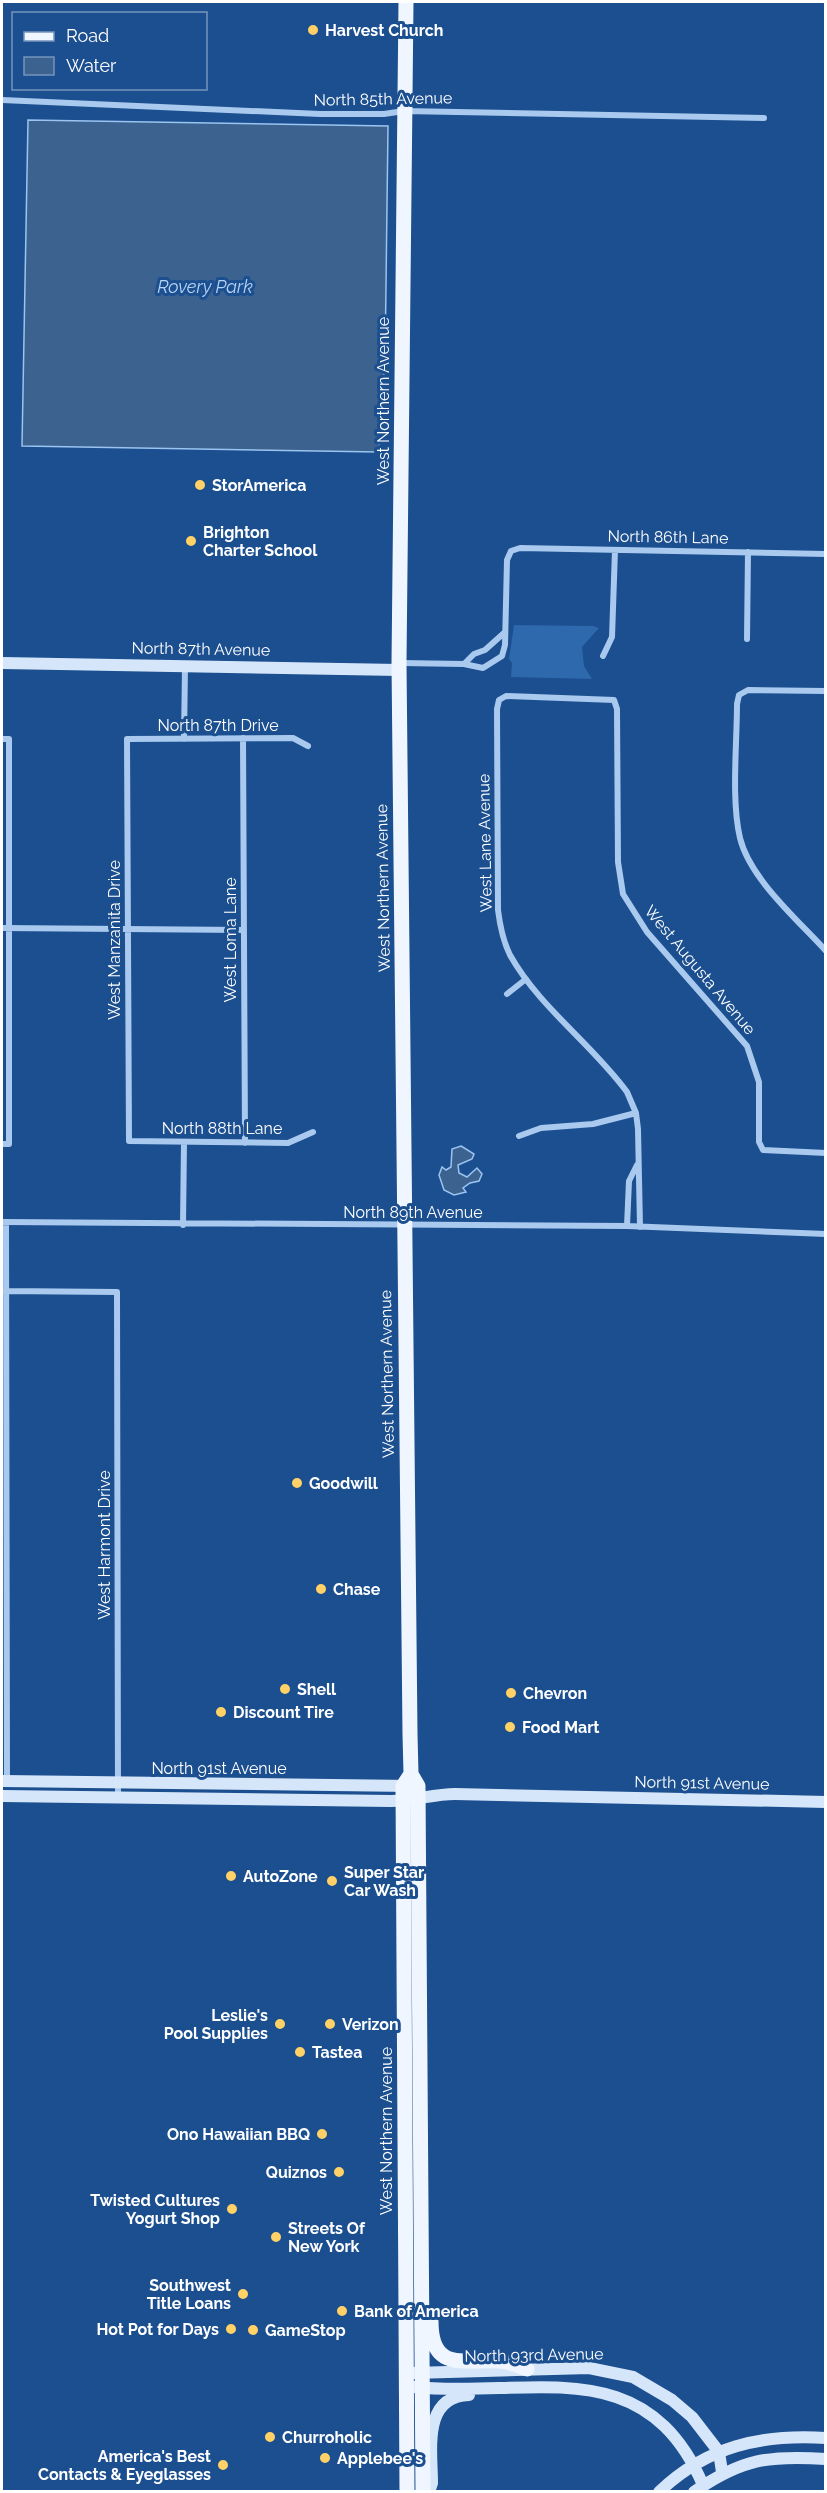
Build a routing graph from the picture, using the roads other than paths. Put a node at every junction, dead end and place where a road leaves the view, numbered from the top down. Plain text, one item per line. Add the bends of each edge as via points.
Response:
1 (406, 2) edge
2 (2, 99) edge
3 (404, 111) junction
4 (765, 118) dead end
5 (615, 550) junction
6 (748, 552) junction
7 (825, 554) edge
8 (504, 633) junction
9 (747, 639) dead end
10 (485, 650) junction
11 (603, 656) dead end
12 (2, 663) edge
13 (493, 663) junction
14 (464, 664) junction
15 (184, 665) junction
16 (399, 666) junction
17 (825, 691) edge
18 (614, 700) joint
19 (243, 738) junction
20 (2, 739) edge
21 (184, 739) junction
22 (127, 740) joint
23 (308, 746) dead end
24 (5, 928) edge
25 (128, 929) junction
26 (244, 930) junction
27 (825, 951) edge
28 (526, 979) junction
29 (507, 994) dead end
30 (636, 1113) junction
31 (313, 1132) dead end
32 (519, 1136) dead end
33 (129, 1141) joint
34 (184, 1142) junction
35 (245, 1143) junction
36 (5, 1144) edge
37 (825, 1153) edge
38 (637, 1165) junction
39 (4, 1222) edge
40 (183, 1225) junction
41 (404, 1226) junction
42 (627, 1226) junction
43 (640, 1227) junction
44 (825, 1234) edge
45 (5, 1291) junction
46 (4, 1705) edge
47 (3, 1782) edge
48 (118, 1784) junction
49 (272, 1784) junction
50 (410, 1789) junction
51 (2, 1796) edge
52 (118, 1798) junction
53 (186, 1799) junction
54 (825, 1802) edge
55 (404, 2083) junction
56 (419, 2083) junction
57 (421, 2259) junction
58 (527, 2369) junction
59 (414, 2380) junction
60 (526, 2387) junction
61 (825, 2438) edge
62 (719, 2452) junction
63 (825, 2459) edge
64 (695, 2465) junction
65 (722, 2472) junction
66 (699, 2488) edge
67 (407, 2492) edge
68 (423, 2492) edge
69 (429, 2492) edge
70 (659, 2492) edge

1 - 3 main road, West Northern Avenue
2 - 3 street, North 85th Avenue via 332,115
3 - 4 street, North 85th Avenue
3 - 16 main road, West Northern Avenue
5 - 6 street, North 86th Lane
5 - 8 street, North 86th Lane via 511,551 507,560
5 - 11 street via 612,637
6 - 7 street, North 86th Lane
6 - 9 street
8 - 10 street
8 - 13 street via 502,656
10 - 13 street
10 - 14 street
12 - 15 street, North 87th Avenue
13 - 14 street, North 87th Avenue via 483,668
14 - 16 street, North 87th Avenue
15 - 16 street, North 87th Avenue
15 - 21 street
16 - 41 main road, West Northern Avenue
17 - 27 street via 748,690 739,694 737,816 741,839 760,877
18 - 28 street, West Lane Avenue via 506,696 499,700 498,910 510,954
18 - 37 street, West Augusta Avenue via 618,862 623,894 647,932 747,1046 759,1082 759,1142 763,1150
19 - 21 street, North 87th Drive
19 - 23 street, North 87th Drive via 293,738
19 - 26 street, West Loma Lane
20 - 24 street via 9,739
21 - 22 street, North 87th Drive
22 - 25 street, West Manzanita Drive
24 - 25 street
24 - 36 street
25 - 26 street
25 - 33 street, West Manzanita Drive
26 - 35 street, West Loma Lane
28 - 29 street
28 - 30 street, West Lane Avenue via 617,1078
30 - 32 street via 593,1124 541,1128
30 - 38 street, West Lane Avenue
31 - 35 street, North 88th Lane via 288,1143
33 - 34 street, North 88th Lane
34 - 35 street, North 88th Lane
34 - 40 street
38 - 42 street, West Lane Avenue via 628,1181
38 - 43 street, West Lane Avenue via 641,1178
39 - 40 street, North 89th Avenue
39 - 45 street
40 - 41 street, North 89th Avenue
41 - 42 street, North 89th Avenue
41 - 50 main road, West Northern Avenue
42 - 43 street, North 89th Avenue
43 - 44 street, North 89th Avenue
45 - 46 street
45 - 48 street, West Harmont Drive via 117,1292
46 - 47 street
47 - 48 street, North 91st Avenue
48 - 49 street, North 91st Avenue
48 - 52 street, West Harmont Drive
49 - 50 street, North 91st Avenue
49 - 53 street via 260,1793 216,1793
50 - 53 street, North 91st Avenue
50 - 54 street, North 91st Avenue via 433,1794
50 - 55 main road, West Northern Avenue
50 - 56 main road, West Northern Avenue
51 - 52 street, North 91st Avenue
52 - 53 street, North 91st Avenue
55 - 56 main road
55 - 59 main road, West Northern Avenue
56 - 57 main road, West Northern Avenue
57 - 58 main road via 430,2305 431,2339 436,2349 452,2360 502,2361
57 - 59 main road, West Northern Avenue
58 - 59 street, North 93rd Avenue
58 - 62 street, North 93rd Avenue via 602,2369 633,2376 692,2417
59 - 60 street, North 93rd Avenue
59 - 67 main road, West Northern Avenue
59 - 68 main road, West Northern Avenue
60 - 64 street, North 93rd Avenue via 587,2389 626,2400 662,2422
60 - 69 street via 505,2394 459,2396 442,2405 433,2423
61 - 62 street via 778,2436
62 - 64 street
62 - 65 street, North 93rd Avenue
63 - 65 street via 773,2458
64 - 66 street, North 93rd Avenue
64 - 70 street
65 - 66 street

